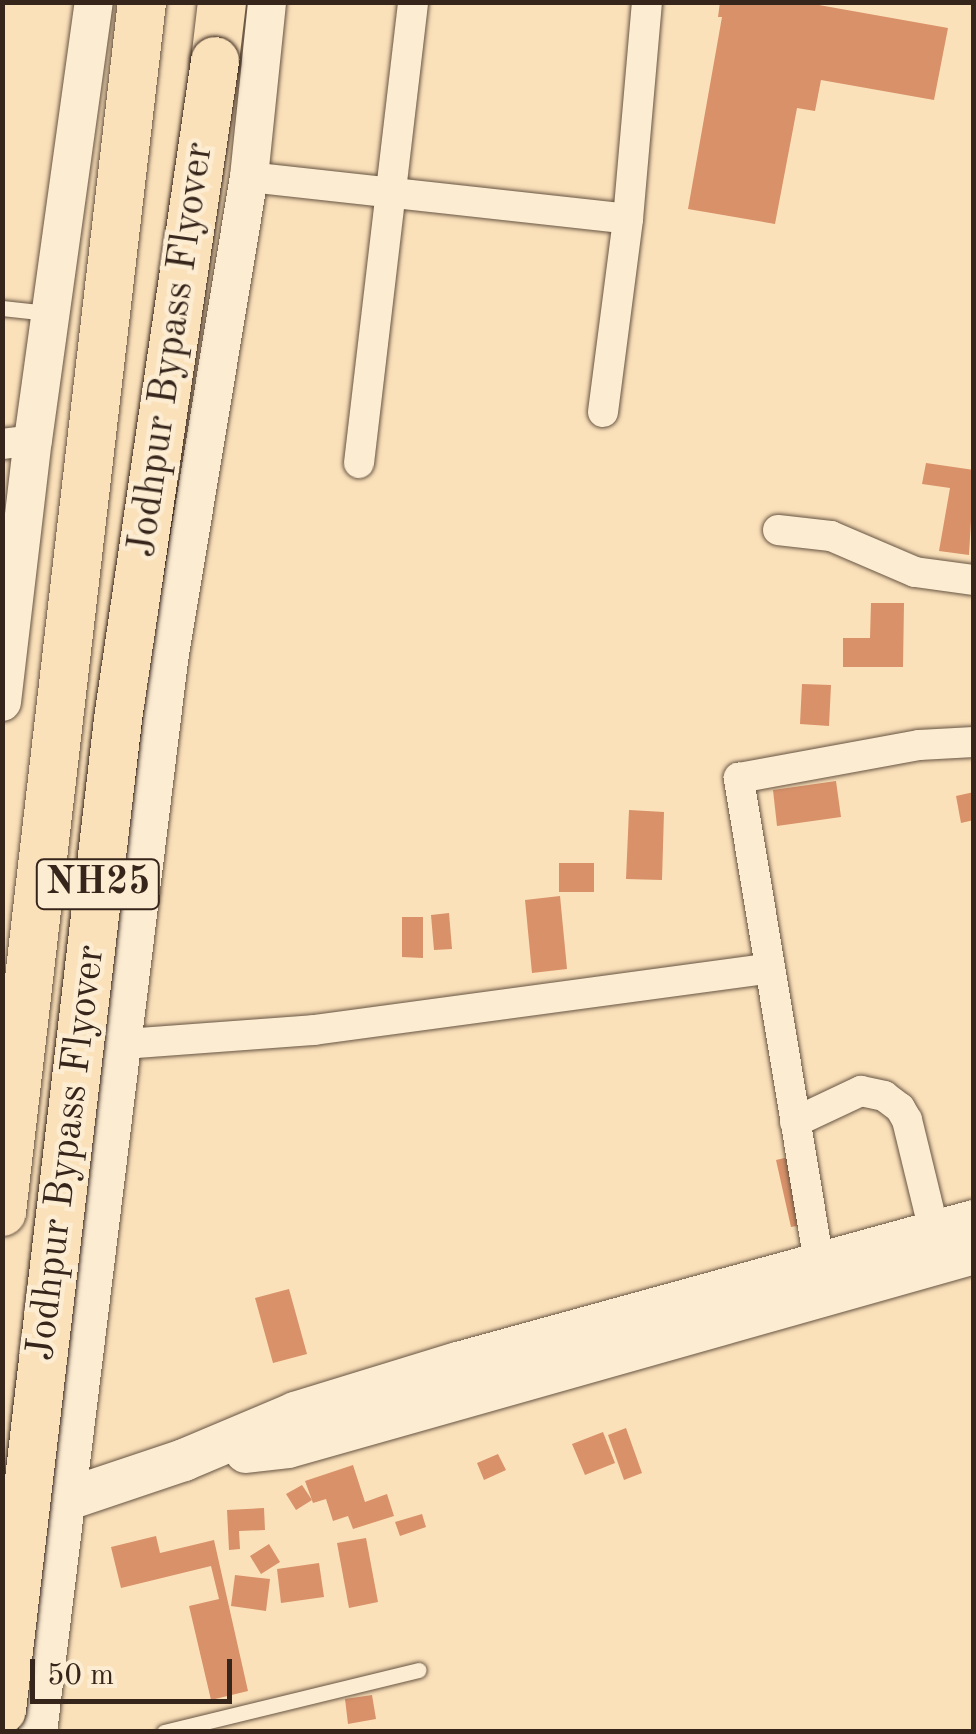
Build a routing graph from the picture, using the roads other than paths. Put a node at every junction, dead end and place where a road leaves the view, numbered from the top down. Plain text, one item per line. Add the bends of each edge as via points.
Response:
1 (94, 2) edge
2 (142, 2) edge
3 (222, 2) edge
4 (267, 2) edge
5 (413, 2) edge
6 (647, 2) edge
7 (249, 177) junction
8 (391, 196) junction
9 (628, 219) junction
10 (2, 308) edge
11 (52, 313) junction
12 (603, 412) dead end
13 (18, 442) edge
14 (358, 462) dead end
15 (778, 530) dead end
16 (974, 580) edge
17 (2, 702) edge
18 (974, 742) edge
19 (770, 968) junction
20 (124, 1044) junction
21 (795, 1122) junction
22 (2, 1212) edge
23 (954, 1226) edge
24 (974, 1253) edge
25 (819, 1263) junction
26 (184, 1460) junction
27 (66, 1500) junction
28 (2, 1516) edge
29 (419, 1670) dead end
30 (2, 1710) edge
31 (38, 1732) edge
32 (164, 1732) edge

1 - 11 street
2 - 22 highway, Jodhpur Bypass Flyover / NH25
3 - 30 highway, Jodhpur Bypass Flyover / NH25, bridge via 118,719
4 - 7 street
5 - 8 street
6 - 9 street
7 - 8 street
7 - 20 street via 169,660
8 - 9 street
8 - 14 street
9 - 12 street
10 - 11 lane
11 - 13 street
13 - 17 street
15 - 16 street via 831,536 915,572
18 - 19 street via 919,745 739,778
19 - 20 street via 314,1030
19 - 21 street
20 - 27 street
21 - 23 street via 861,1091 884,1096 908,1120
21 - 25 street
23 - 25 main road
24 - 26 main road via 288,1447
25 - 26 main road via 295,1413
26 - 27 main road
27 - 28 main road
27 - 31 street
29 - 32 lane

